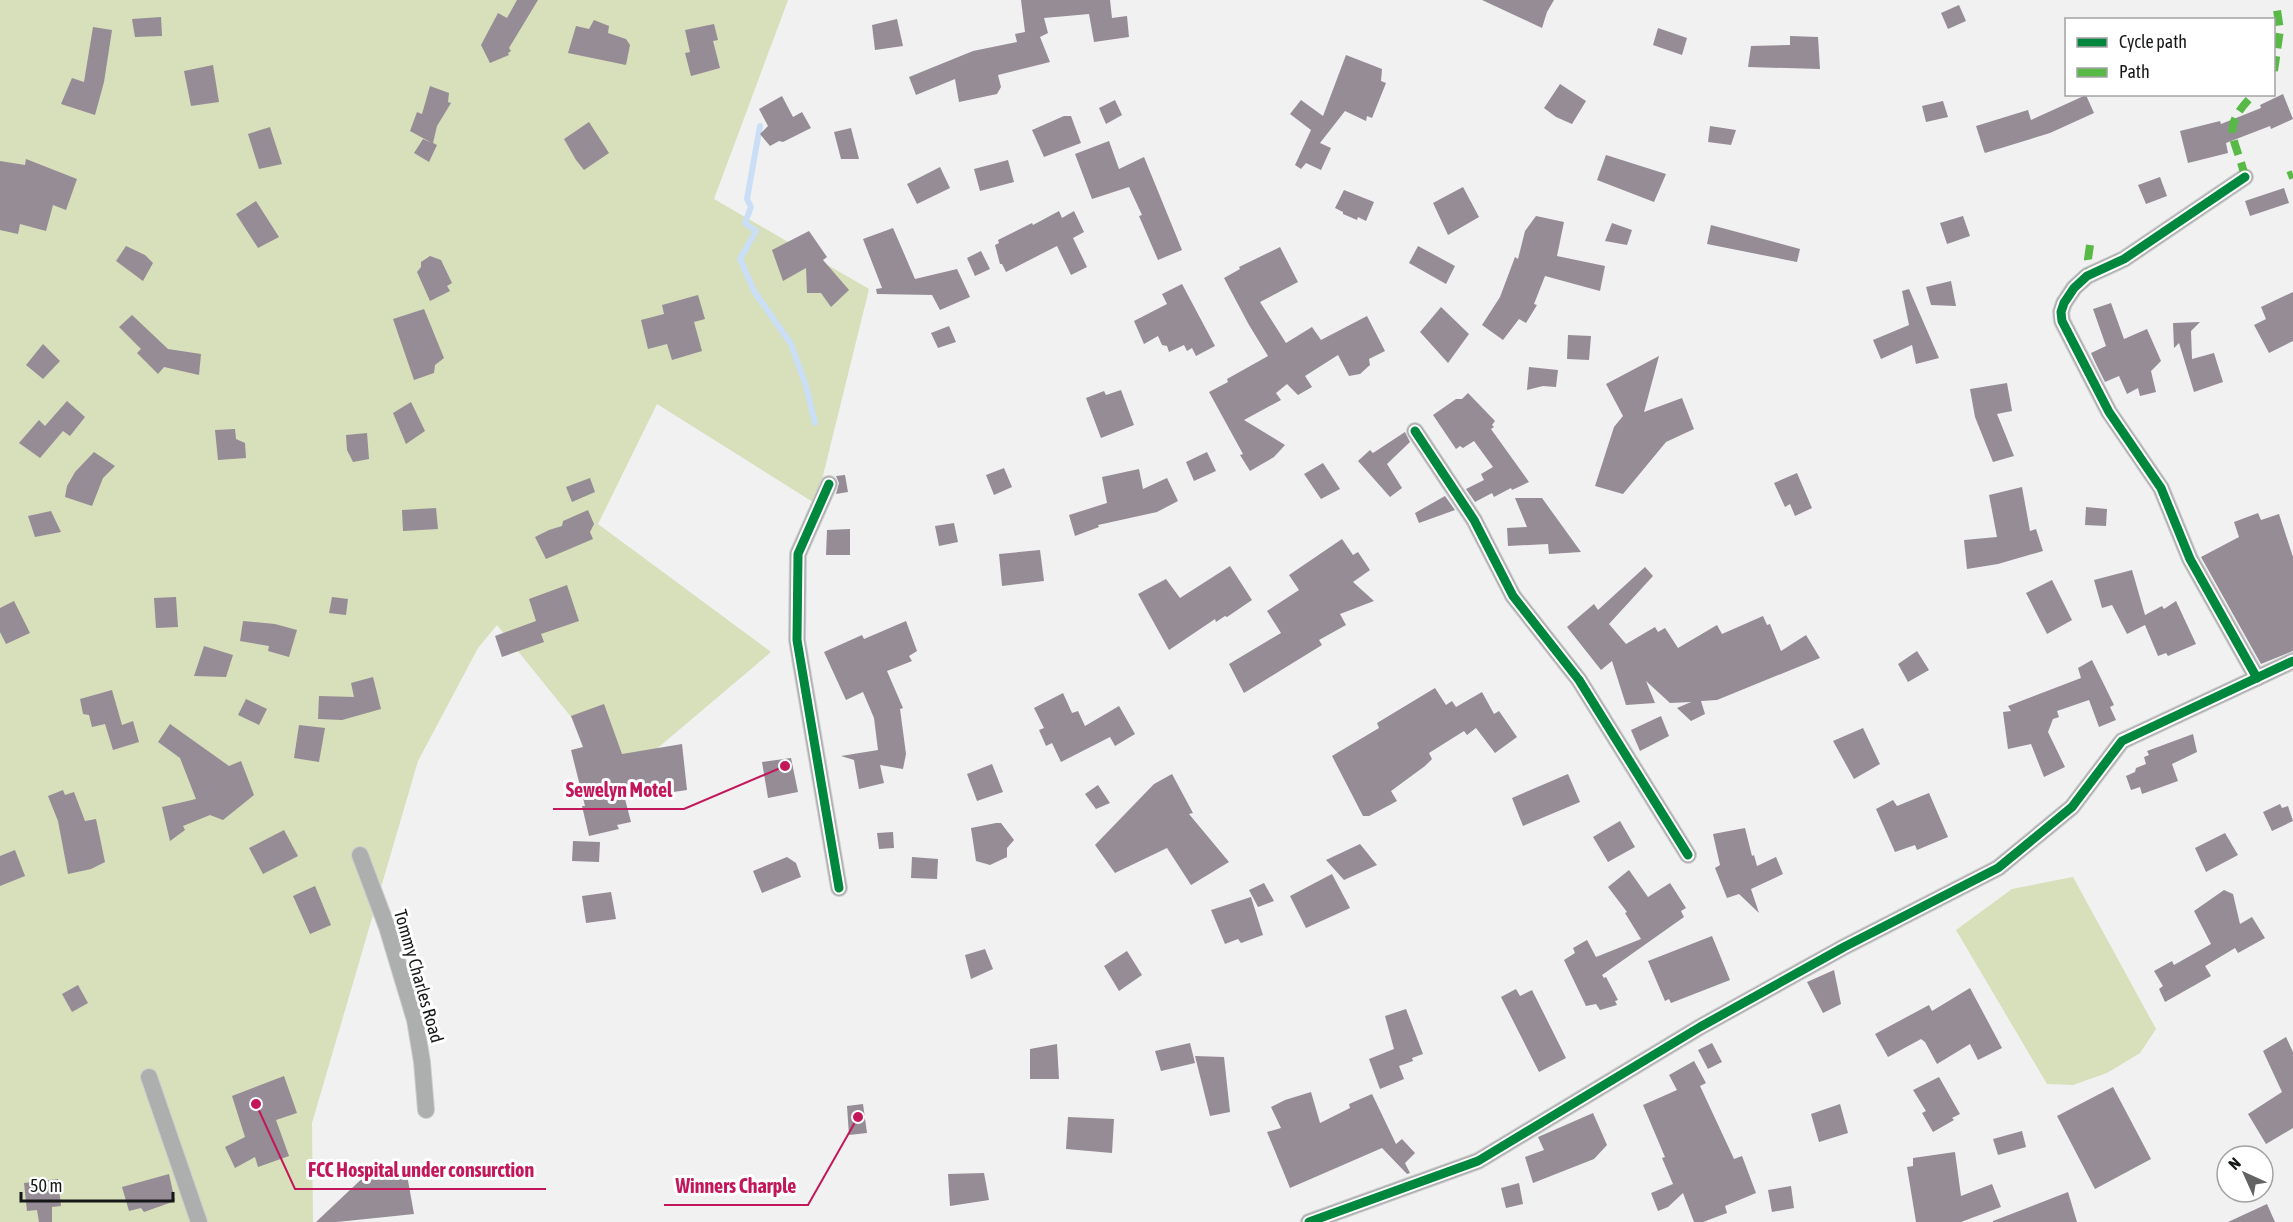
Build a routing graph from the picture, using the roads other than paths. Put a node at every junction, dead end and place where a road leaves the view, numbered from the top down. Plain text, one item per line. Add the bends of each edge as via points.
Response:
1 (2245, 177) dead end
2 (1415, 431) dead end
3 (829, 484) dead end
4 (2293, 661) edge
5 (2257, 678) junction
6 (360, 855) dead end
7 (1688, 855) dead end
8 (839, 888) dead end
9 (149, 1077) dead end
10 (426, 1110) dead end
11 (200, 1222) edge
12 (1309, 1222) edge

1 - 5 street via 2124,259 2087,276 2074,288 2061,312 2062,321 2109,411 2161,488 2190,559
2 - 7 street via 1474,520 1513,596 1579,680
3 - 8 street via 798,554 797,640
4 - 5 street
5 - 12 street via 2122,741 2072,807 1998,867 1700,1027 1478,1161
6 - 10 street, Tommy Charles Road via 415,1020
9 - 11 street

